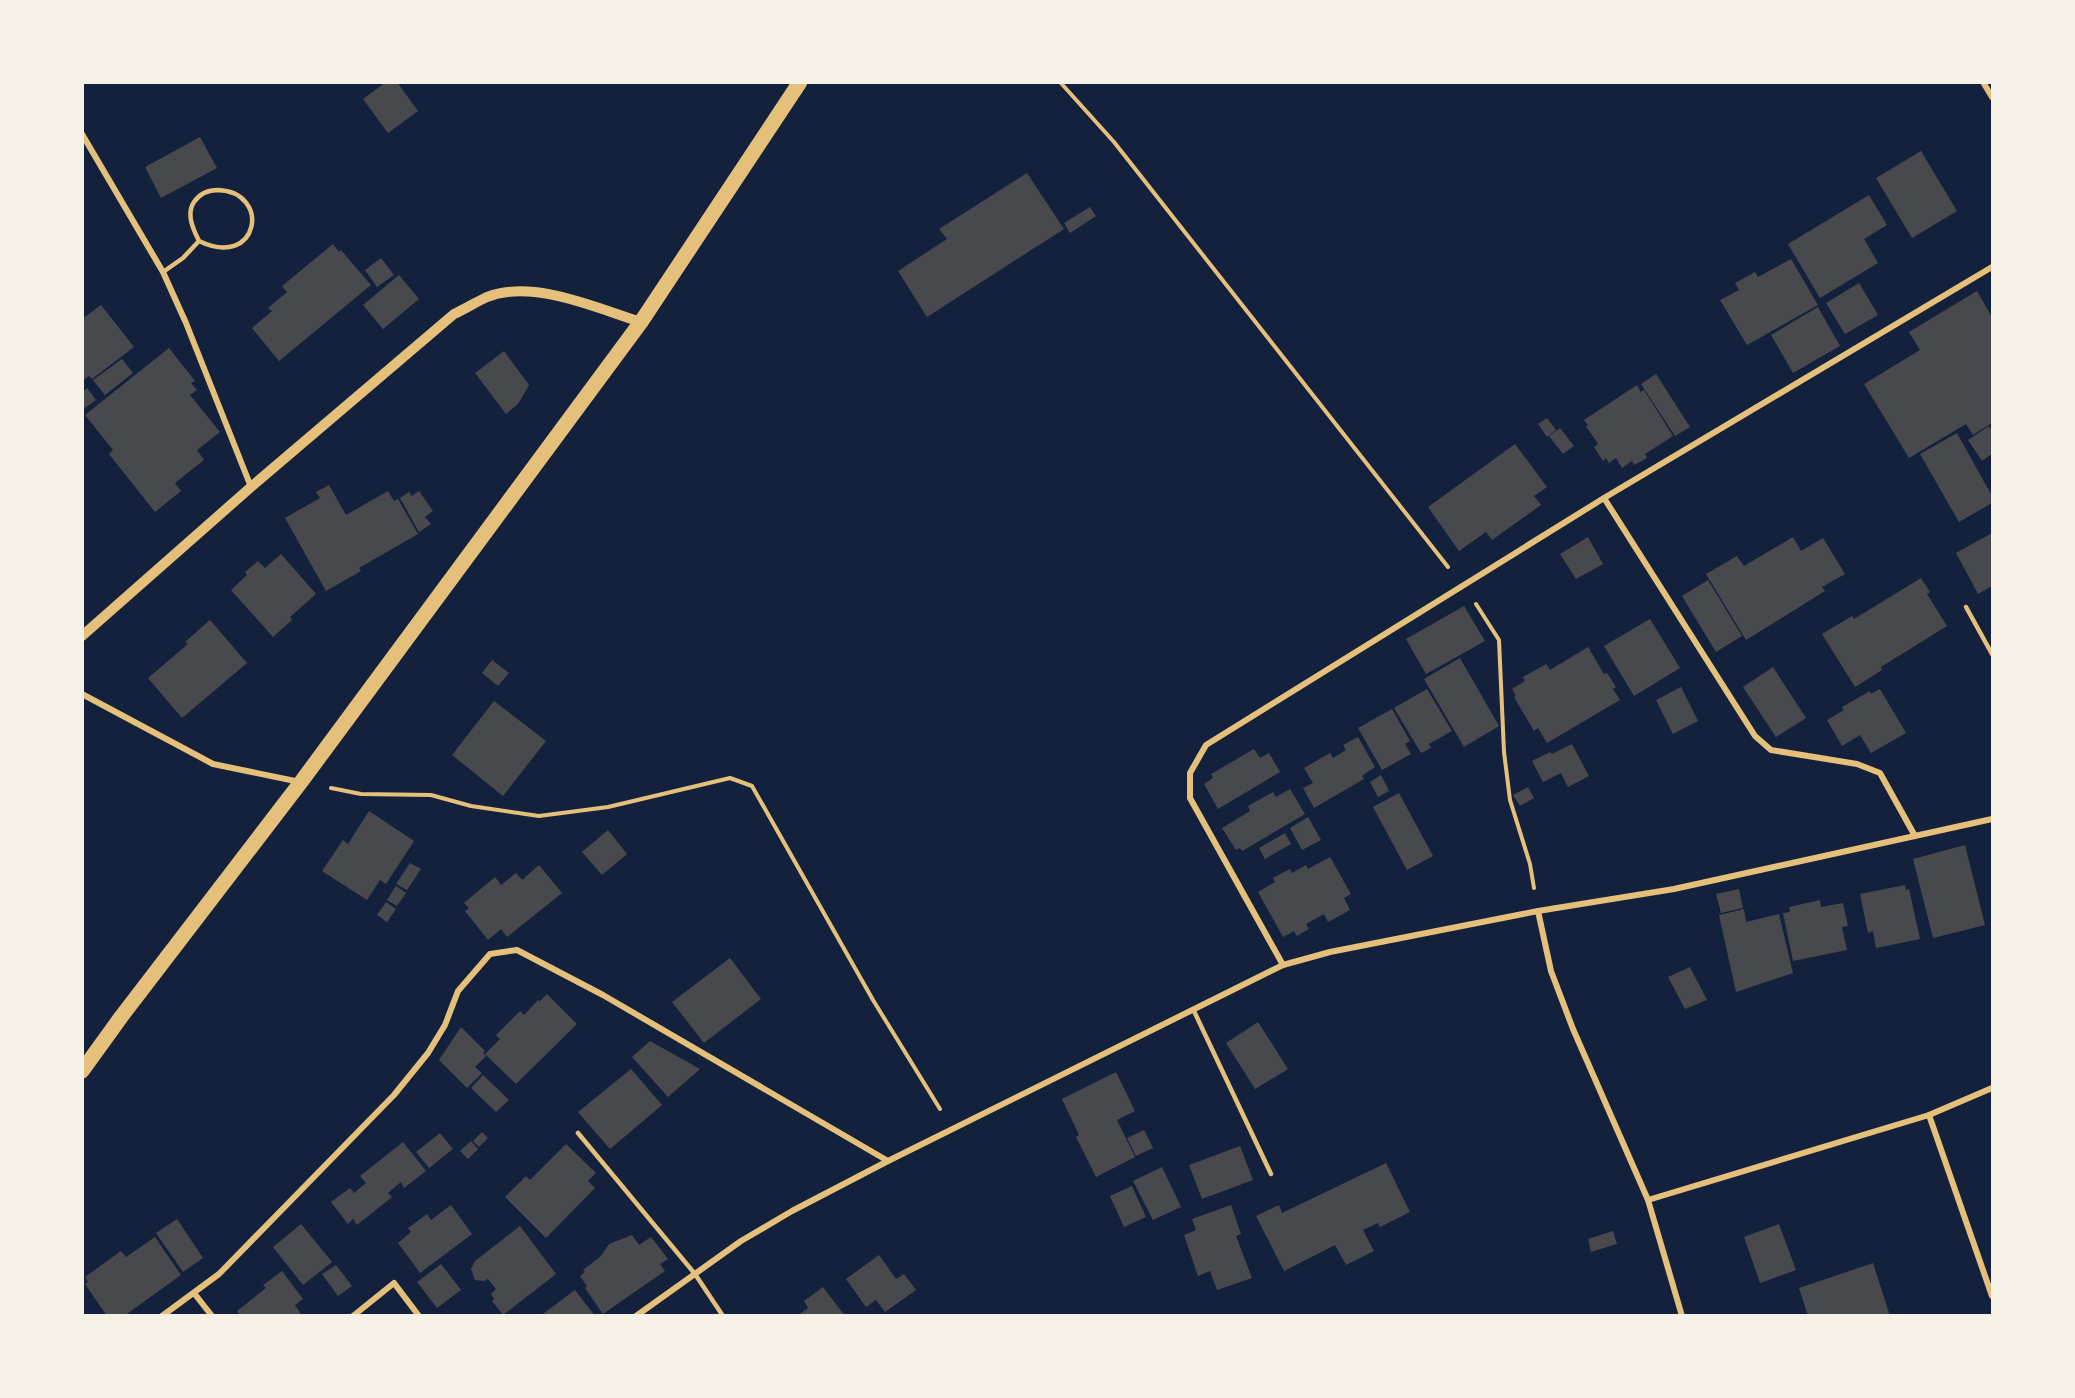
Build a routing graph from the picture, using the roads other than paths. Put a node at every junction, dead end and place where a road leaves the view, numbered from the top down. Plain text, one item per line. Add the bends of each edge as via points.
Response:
1 (800, 82) edge
2 (1983, 82) edge
3 (1992, 97) edge
4 (82, 134) edge
5 (199, 241) junction
6 (1992, 267) edge
7 (163, 272) junction
8 (641, 322) junction
9 (251, 487) junction
10 (1604, 498) junction
11 (1966, 607) dead end
12 (82, 636) edge
13 (1992, 654) edge
14 (82, 694) edge
15 (301, 782) junction
16 (1992, 819) edge
17 (1915, 837) junction
18 (1538, 911) junction
19 (1283, 965) junction
20 (1192, 1009) junction
21 (82, 1071) edge
22 (1992, 1088) edge
23 (1929, 1115) junction
24 (578, 1133) dead end
25 (888, 1161) junction
26 (1271, 1174) dead end
27 (1648, 1200) junction
28 (695, 1274) junction
29 (194, 1293) junction
30 (1992, 1296) edge
31 (162, 1316) edge
32 (212, 1316) edge
33 (353, 1316) edge
34 (419, 1316) edge
35 (636, 1316) edge
36 (723, 1316) edge
37 (1682, 1316) edge

1 - 8 main road
2 - 3 street
4 - 7 street
5 - 5 lane via 190,213 198,197 210,190 224,190 246,203 253,226 248,236 223,249
5 - 7 lane
6 - 10 street
7 - 9 street
8 - 9 street via 550,294 514,291 488,297 454,314
8 - 15 main road
9 - 12 street
10 - 17 street via 1755,736 1771,750 1857,764 1880,773
10 - 19 street via 1206,745 1190,773 1190,798
11 - 13 lane
14 - 15 street via 213,765
15 - 21 main road
16 - 17 street
17 - 18 street via 1674,889
18 - 19 street
18 - 27 street via 1551,971 1573,1029
19 - 20 street
20 - 25 street
20 - 26 lane
22 - 23 street
23 - 27 street
23 - 30 street
24 - 28 lane
25 - 28 street via 792,1211
25 - 29 street via 594,990 517,950 490,954 458,991 429,1053 394,1095 219,1274
27 - 37 street
28 - 35 street
28 - 36 lane
29 - 31 street
29 - 32 street
33 - 34 street via 394,1283

